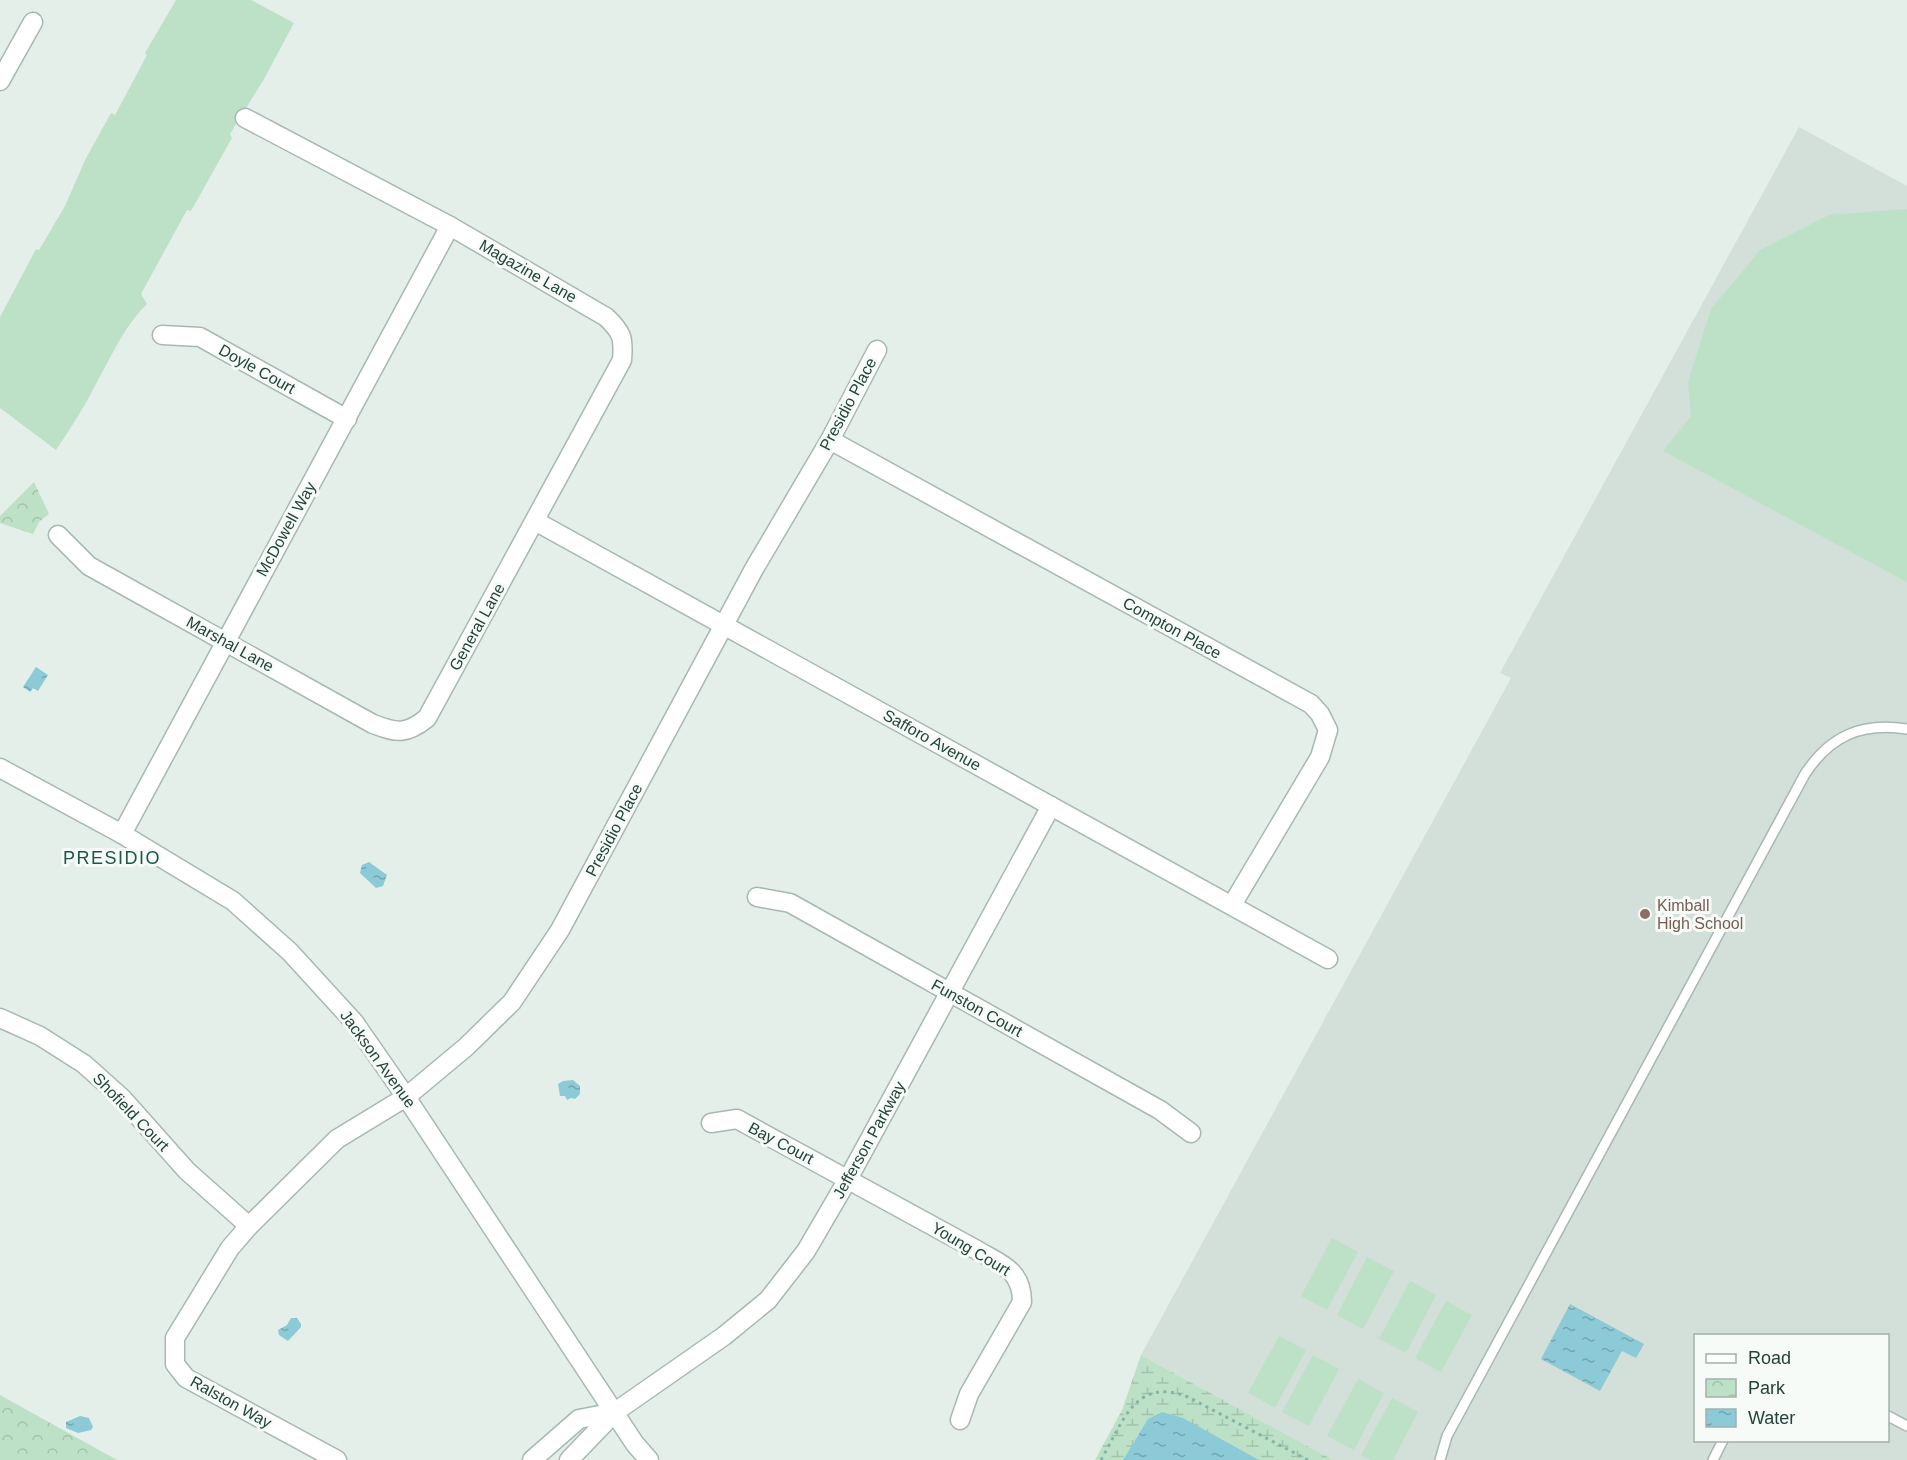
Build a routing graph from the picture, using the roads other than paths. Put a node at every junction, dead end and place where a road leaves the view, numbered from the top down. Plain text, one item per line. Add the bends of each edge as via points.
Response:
1 (33, 22) dead end
2 (0, 81) edge
3 (244, 118) dead end
4 (450, 226) junction
5 (162, 335) dead end
6 (877, 350) dead end
7 (347, 418) junction
8 (830, 440) junction
9 (535, 520) junction
10 (58, 535) dead end
11 (724, 625) junction
12 (225, 640) junction
13 (1907, 729) edge
14 (413, 730) joint
15 (0, 768) edge
16 (1051, 806) junction
17 (122, 834) junction
18 (757, 897) dead end
19 (1233, 905) junction
20 (1328, 960) dead end
21 (950, 992) junction
22 (0, 1018) edge
23 (406, 1097) junction
24 (711, 1123) dead end
25 (1191, 1134) dead end
26 (848, 1179) junction
27 (249, 1226) junction
28 (615, 1412) junction
29 (1889, 1417) edge
30 (960, 1420) dead end
31 (1907, 1426) edge
32 (1722, 1442) edge
33 (337, 1460) edge
34 (532, 1460) edge
35 (569, 1460) edge
36 (649, 1460) edge
37 (1440, 1460) edge
38 (1713, 1460) edge

1 - 2 street
3 - 4 street, Magazine Lane
4 - 7 street, McDowell Way
4 - 9 street, Magazine Lane via 606,317 619,330 624,344 622,360
5 - 7 street, Doyle Court via 200,337
6 - 8 street, Presidio Place
7 - 12 street, McDowell Way
8 - 11 street, Presidio Place
8 - 19 street, Compton Place via 1301,698 1320,714 1328,730 1320,757
9 - 11 street, Safforo Avenue
9 - 14 street, General Lane via 427,718
10 - 12 street, Marshal Lane via 89,566
11 - 16 street, Safforo Avenue
11 - 23 street, Presidio Place via 560,930 512,1002
12 - 14 street, Marshal Lane via 373,724 391,731
12 - 17 street, McDowell Way
13 - 37 lane via 1873,727 1840,738 1826,747 1804,774 1447,1436
15 - 17 street, Jackson Avenue
16 - 19 street, Safforo Avenue
16 - 21 street, Jefferson Parkway
17 - 23 street, Jackson Avenue via 233,902 290,952 354,1022
18 - 21 street, Funston Court via 790,903
19 - 20 street, Safforo Avenue
21 - 25 street, Funston Court via 1160,1110
21 - 26 street, Jefferson Parkway
22 - 27 street, Shofield Court via 40,1036 84,1064 122,1098 187,1171
23 - 27 street, Presidio Place via 337,1139
23 - 28 street, Jackson Avenue
24 - 26 street, Bay Court via 737,1119
26 - 28 street, Jefferson Parkway via 806,1251 768,1300 724,1336
26 - 30 street, Young Court via 975,1249 1018,1278 1022,1302 969,1394
27 - 33 street, Ralston Way via 230,1248 175,1338 175,1364 186,1378
28 - 34 street, Jefferson Parkway via 579,1419
28 - 35 street, Jefferson Parkway
28 - 36 street, Jackson Avenue
29 - 31 lane
32 - 38 lane

